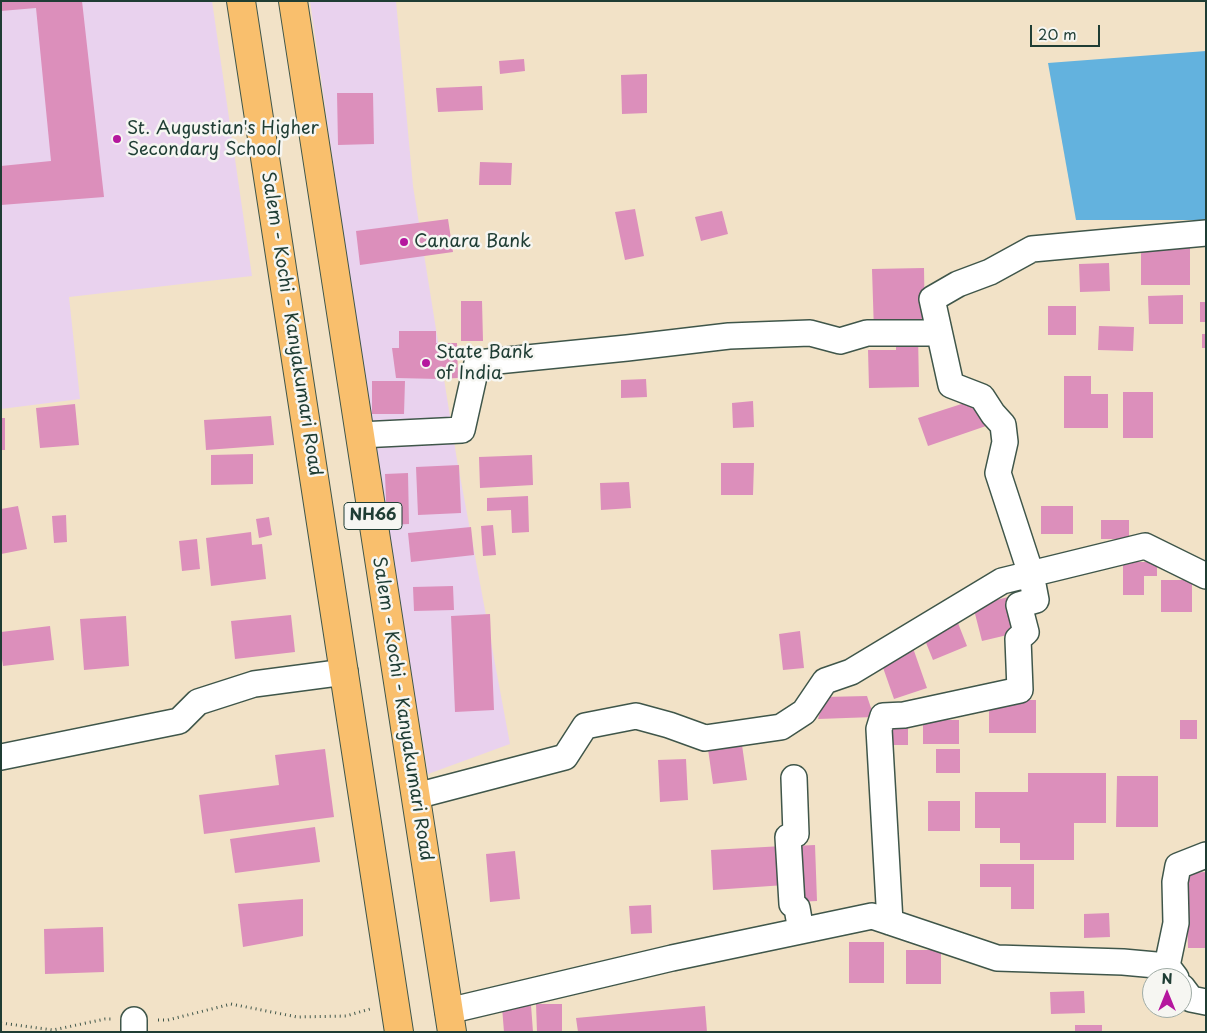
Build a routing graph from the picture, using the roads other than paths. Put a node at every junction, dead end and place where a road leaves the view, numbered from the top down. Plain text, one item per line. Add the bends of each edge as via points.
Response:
1 (242, 1) edge
2 (293, 1) edge
3 (1206, 233) edge
4 (940, 333) junction
5 (360, 435) junction
6 (1031, 574) junction
7 (1206, 576) edge
8 (345, 672) junction
9 (1, 757) edge
10 (794, 778) dead end
11 (416, 796) junction
12 (1206, 855) edge
13 (890, 922) junction
14 (801, 931) junction
15 (1152, 968) edge
16 (1171, 968) edge
17 (1192, 999) edge
18 (1206, 1002) edge
19 (450, 1021) edge
20 (400, 1032) edge

1 - 8 highway, Salem - Kochi - Kanyakumari Road / NH66
2 - 5 highway, Salem - Kochi - Kanyakumari Road / NH66
3 - 4 street via 1032,249 932,299
4 - 5 street via 867,333 840,341 810,333 729,336 477,363 462,430
4 - 6 street via 951,385 982,397 1003,424 1005,442 998,473
5 - 11 highway, Salem - Kochi - Kanyakumari Road / NH66
6 - 7 street via 1145,546
6 - 11 street via 1002,581 850,672 824,682 804,712 781,727 705,738 636,716 585,726 565,757
6 - 13 street via 1036,600 1019,605 1026,632 1018,639 1020,690 904,715 883,716 879,729
8 - 9 street via 254,684 198,702 179,721
8 - 20 highway, Salem - Kochi - Kanyakumari Road / NH66
10 - 14 street via 796,834 788,837 792,904 796,908
11 - 19 highway, Salem - Kochi - Kanyakumari Road / NH66
12 - 16 street via 1178,866
13 - 14 street via 872,916
13 - 15 street via 996,958 1123,962
14 - 19 street via 663,960
17 - 18 street

